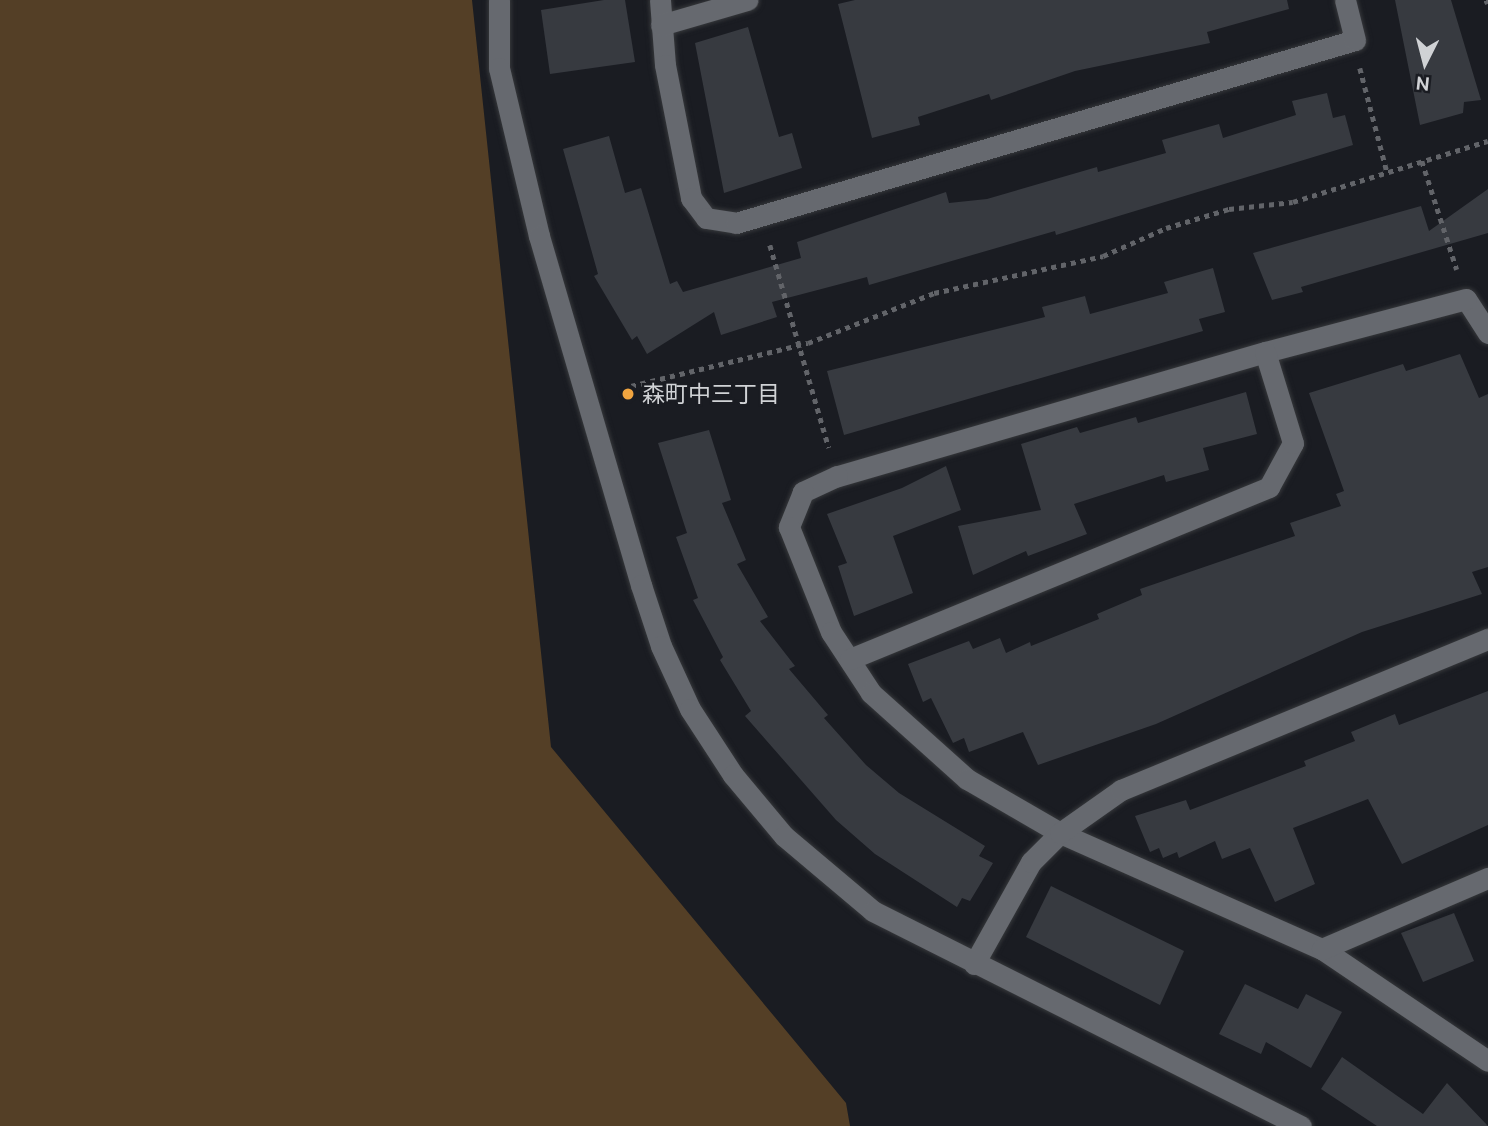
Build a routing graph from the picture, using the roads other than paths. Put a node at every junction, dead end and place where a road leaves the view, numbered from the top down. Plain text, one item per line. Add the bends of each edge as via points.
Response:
1 (499, 0) edge
2 (660, 0) edge
3 (747, 0) edge
4 (1345, 0) edge
5 (662, 25) junction
6 (1488, 333) edge
7 (1265, 352) junction
8 (1488, 639) edge
9 (850, 659) junction
10 (1060, 833) junction
11 (1488, 878) edge
12 (1322, 949) junction
13 (974, 964) junction
14 (1488, 1061) edge
15 (1301, 1126) edge

1 - 13 street via 499,68 538,236 660,646 690,709 733,775 784,836 873,911
2 - 5 street
3 - 5 street
4 - 5 street via 1355,40 736,223 706,218 691,198
6 - 7 street via 1466,299
7 - 9 street via 1293,443 1269,487
7 - 9 street via 837,476 803,492 789,527 831,632
8 - 10 street via 1121,790
9 - 10 street via 872,693 921,741 967,779
10 - 12 street
10 - 13 street via 1031,862
11 - 12 street
12 - 14 street
13 - 15 street

